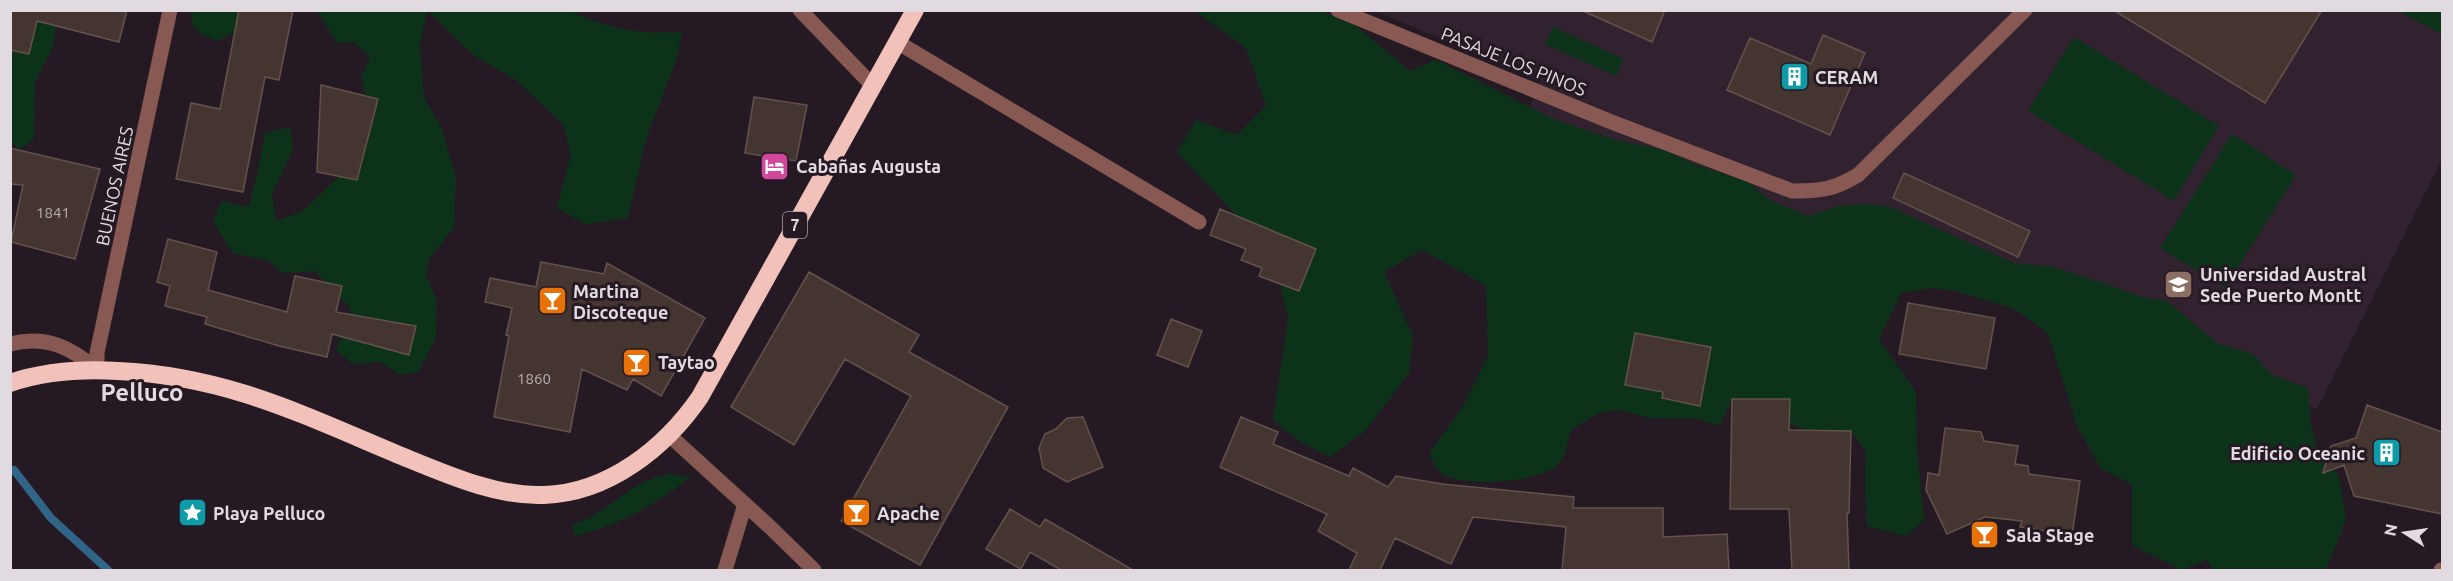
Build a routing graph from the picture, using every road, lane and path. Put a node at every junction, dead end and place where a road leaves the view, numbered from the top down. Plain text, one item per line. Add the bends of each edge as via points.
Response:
1 (170, 10) edge
2 (800, 10) edge
3 (915, 10) edge
4 (1338, 10) edge
5 (2025, 10) edge
6 (897, 42) junction
7 (873, 86) junction
8 (1199, 222) dead end
9 (10, 344) edge
10 (97, 370) junction
11 (10, 383) edge
12 (669, 435) junction
13 (745, 504) junction
14 (725, 570) edge
15 (814, 570) edge

1 - 10 street, BUENOS AIRES via 97,353
2 - 7 street
3 - 6 highway, 7
4 - 5 street, PASAJE LOS PINOS via 1792,191 1823,191 1858,176
6 - 7 highway, 7
6 - 8 street
7 - 12 highway, 7 via 700,397
9 - 10 street via 37,340 53,343 69,348
10 - 11 highway, 7 via 36,376
10 - 12 highway, 7 via 158,373 240,391 436,470 523,494 545,495 592,486 631,466
12 - 13 street
13 - 14 street
13 - 15 street

